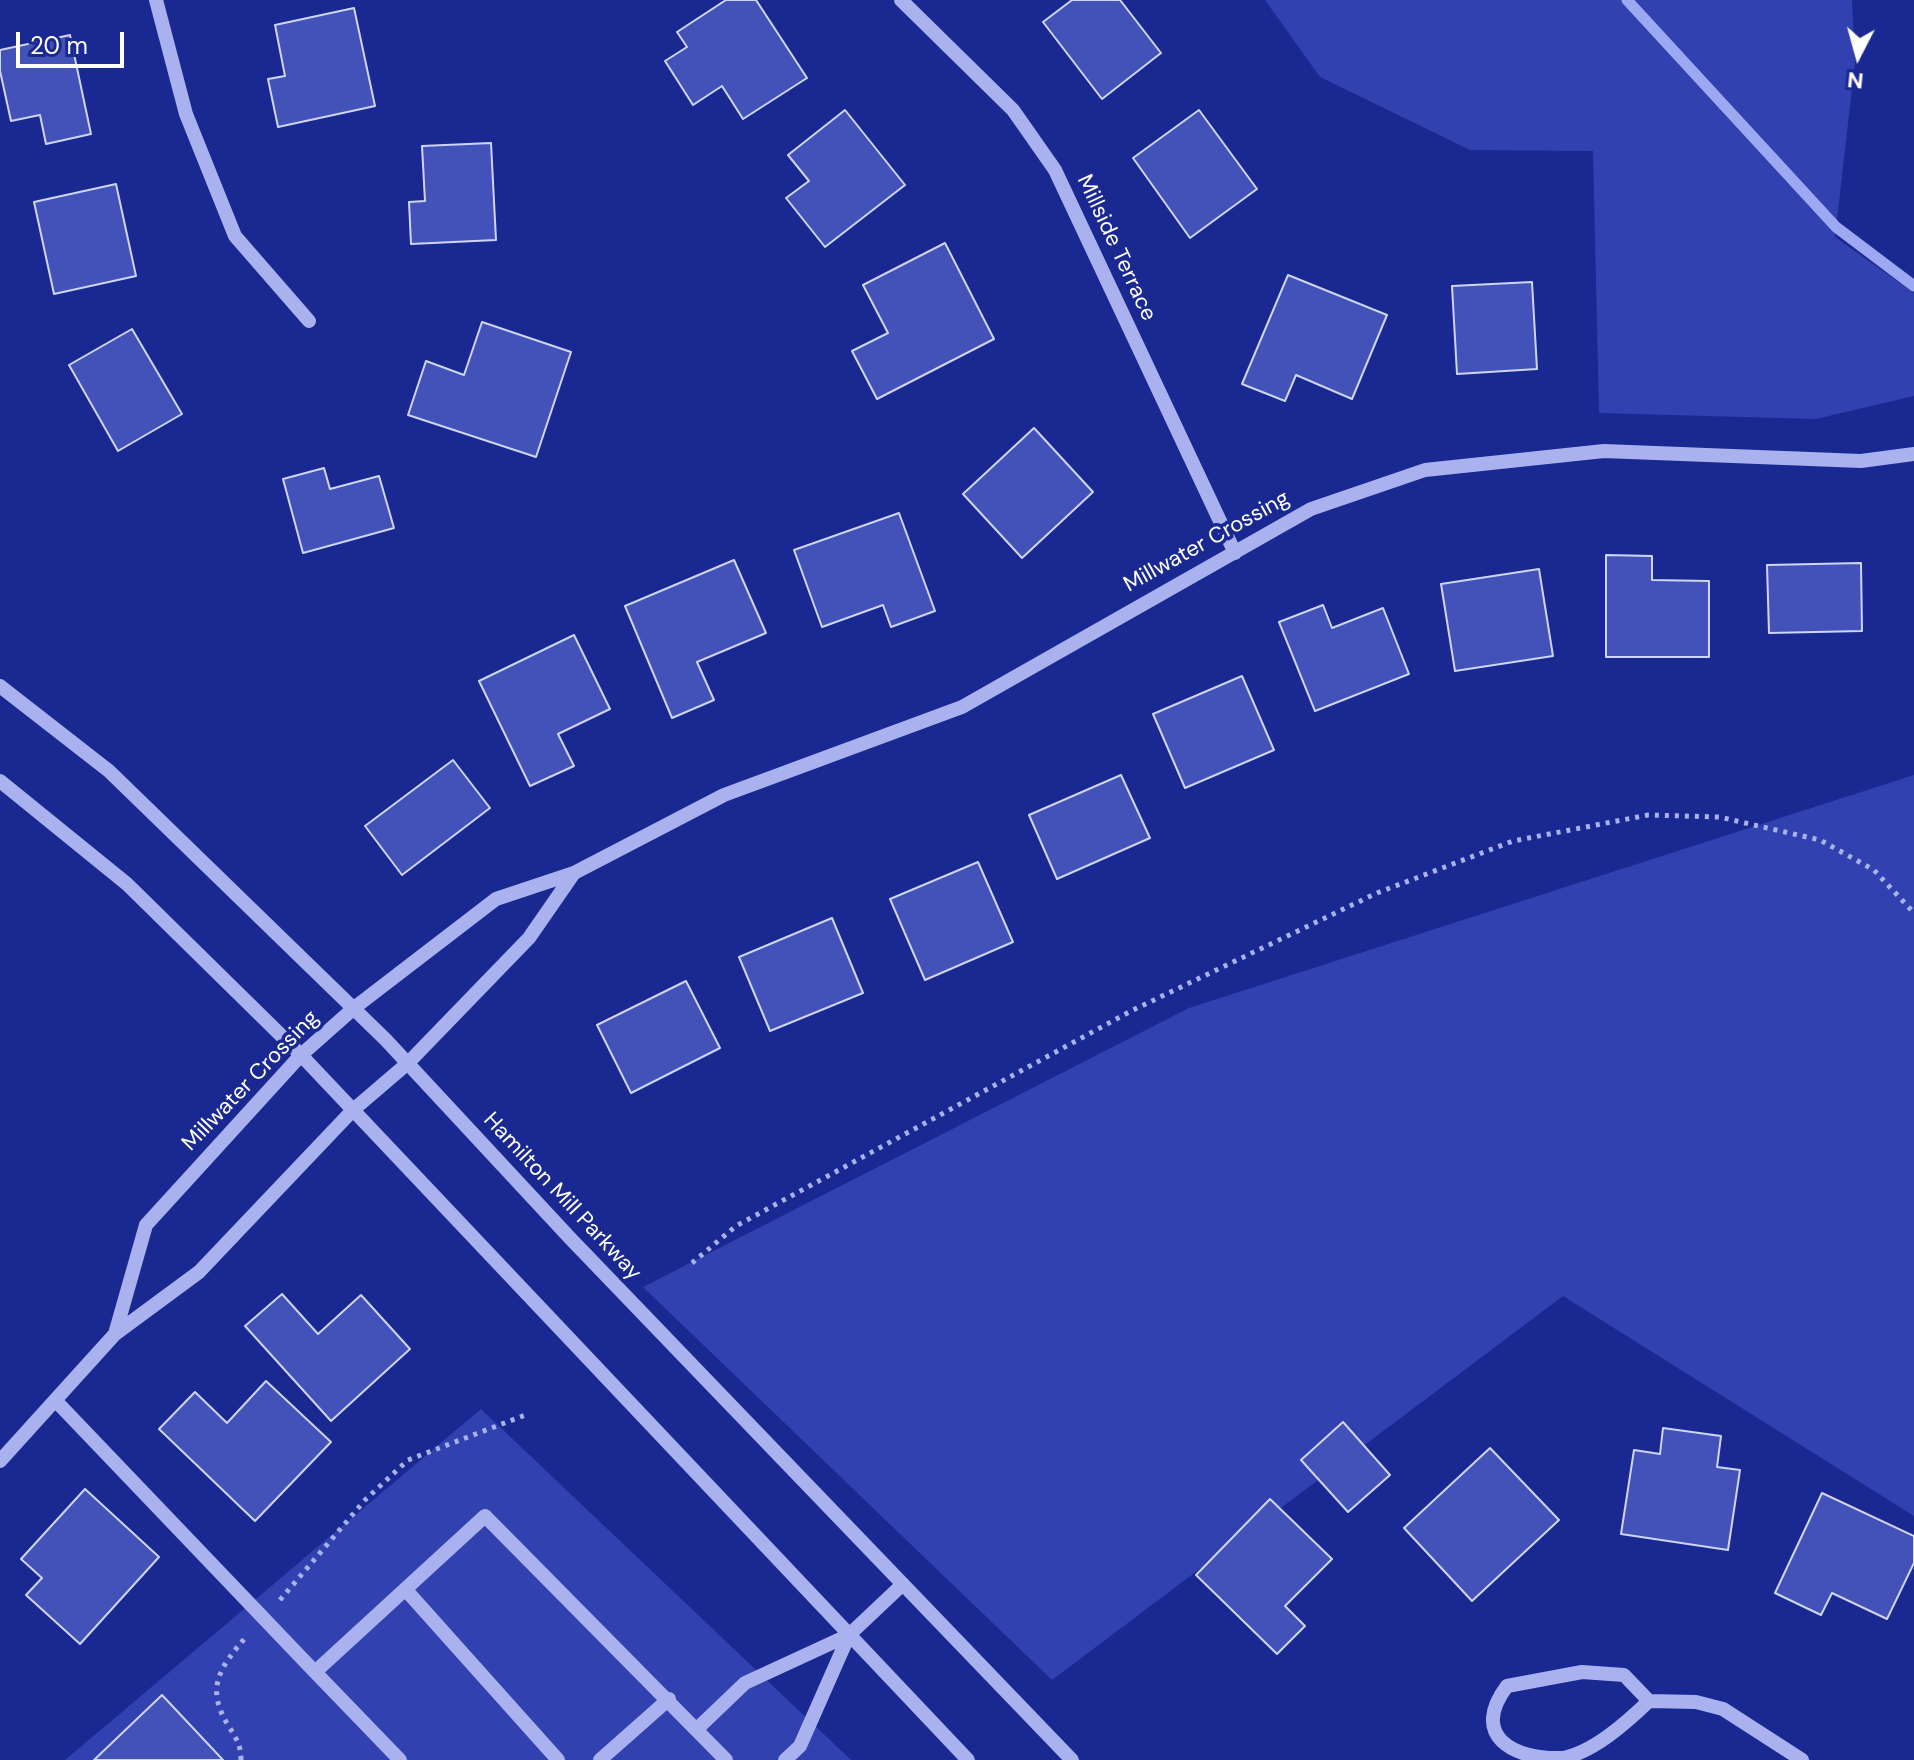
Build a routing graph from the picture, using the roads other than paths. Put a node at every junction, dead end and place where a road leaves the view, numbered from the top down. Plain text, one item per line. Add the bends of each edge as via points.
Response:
1 (156, 0) edge
2 (901, 0) edge
3 (309, 321) dead end
4 (1914, 454) edge
5 (1235, 553) junction
6 (0, 686) edge
7 (0, 781) edge
8 (574, 873) junction
9 (354, 1008) junction
10 (301, 1055) junction
11 (408, 1063) junction
12 (353, 1110) junction
13 (115, 1334) junction
14 (55, 1400) junction
15 (0, 1461) edge
16 (903, 1584) junction
17 (405, 1589) junction
18 (849, 1635) junction
19 (315, 1672) junction
20 (669, 1699) junction
21 (1649, 1701) junction
22 (698, 1728) junction
23 (400, 1760) edge
24 (558, 1760) edge
25 (600, 1760) edge
26 (726, 1760) edge
27 (785, 1760) edge
28 (968, 1760) edge
29 (1072, 1760) edge
30 (1802, 1760) edge

1 - 3 street via 186,114 235,236
2 - 5 street, Millside Terrace via 1013,110 1055,170
4 - 5 street, Millwater Crossing via 1861,461 1604,451 1425,470 1311,509
5 - 8 street, Millwater Crossing via 962,707 724,795
6 - 9 street, Hamilton Mill Parkway via 109,771
7 - 10 street via 127,884
8 - 9 street, Millwater Crossing via 496,899
8 - 11 street, Millwater Crossing via 529,938
9 - 10 street, Millwater Crossing
9 - 11 street, Hamilton Mill Parkway
10 - 12 street
10 - 13 street, Millwater Crossing via 146,1225
11 - 12 street, Millwater Crossing
11 - 16 street, Hamilton Mill Parkway
12 - 13 street, Millwater Crossing via 199,1272
12 - 18 street
13 - 14 street, Millwater Crossing
14 - 15 street, Millwater Crossing
14 - 19 street
16 - 18 street
16 - 29 street, Hamilton Mill Parkway
17 - 19 street
17 - 20 street via 485,1516
17 - 24 street
18 - 22 street via 745,1683
18 - 27 street via 800,1746
18 - 28 street
19 - 23 street
20 - 22 street
20 - 25 street
21 - 21 street via 1624,1675 1582,1672 1507,1686 1493,1704 1491,1723 1503,1745 1518,1754 1564,1758 1590,1746
21 - 30 street via 1696,1702 1723,1709
22 - 26 street

